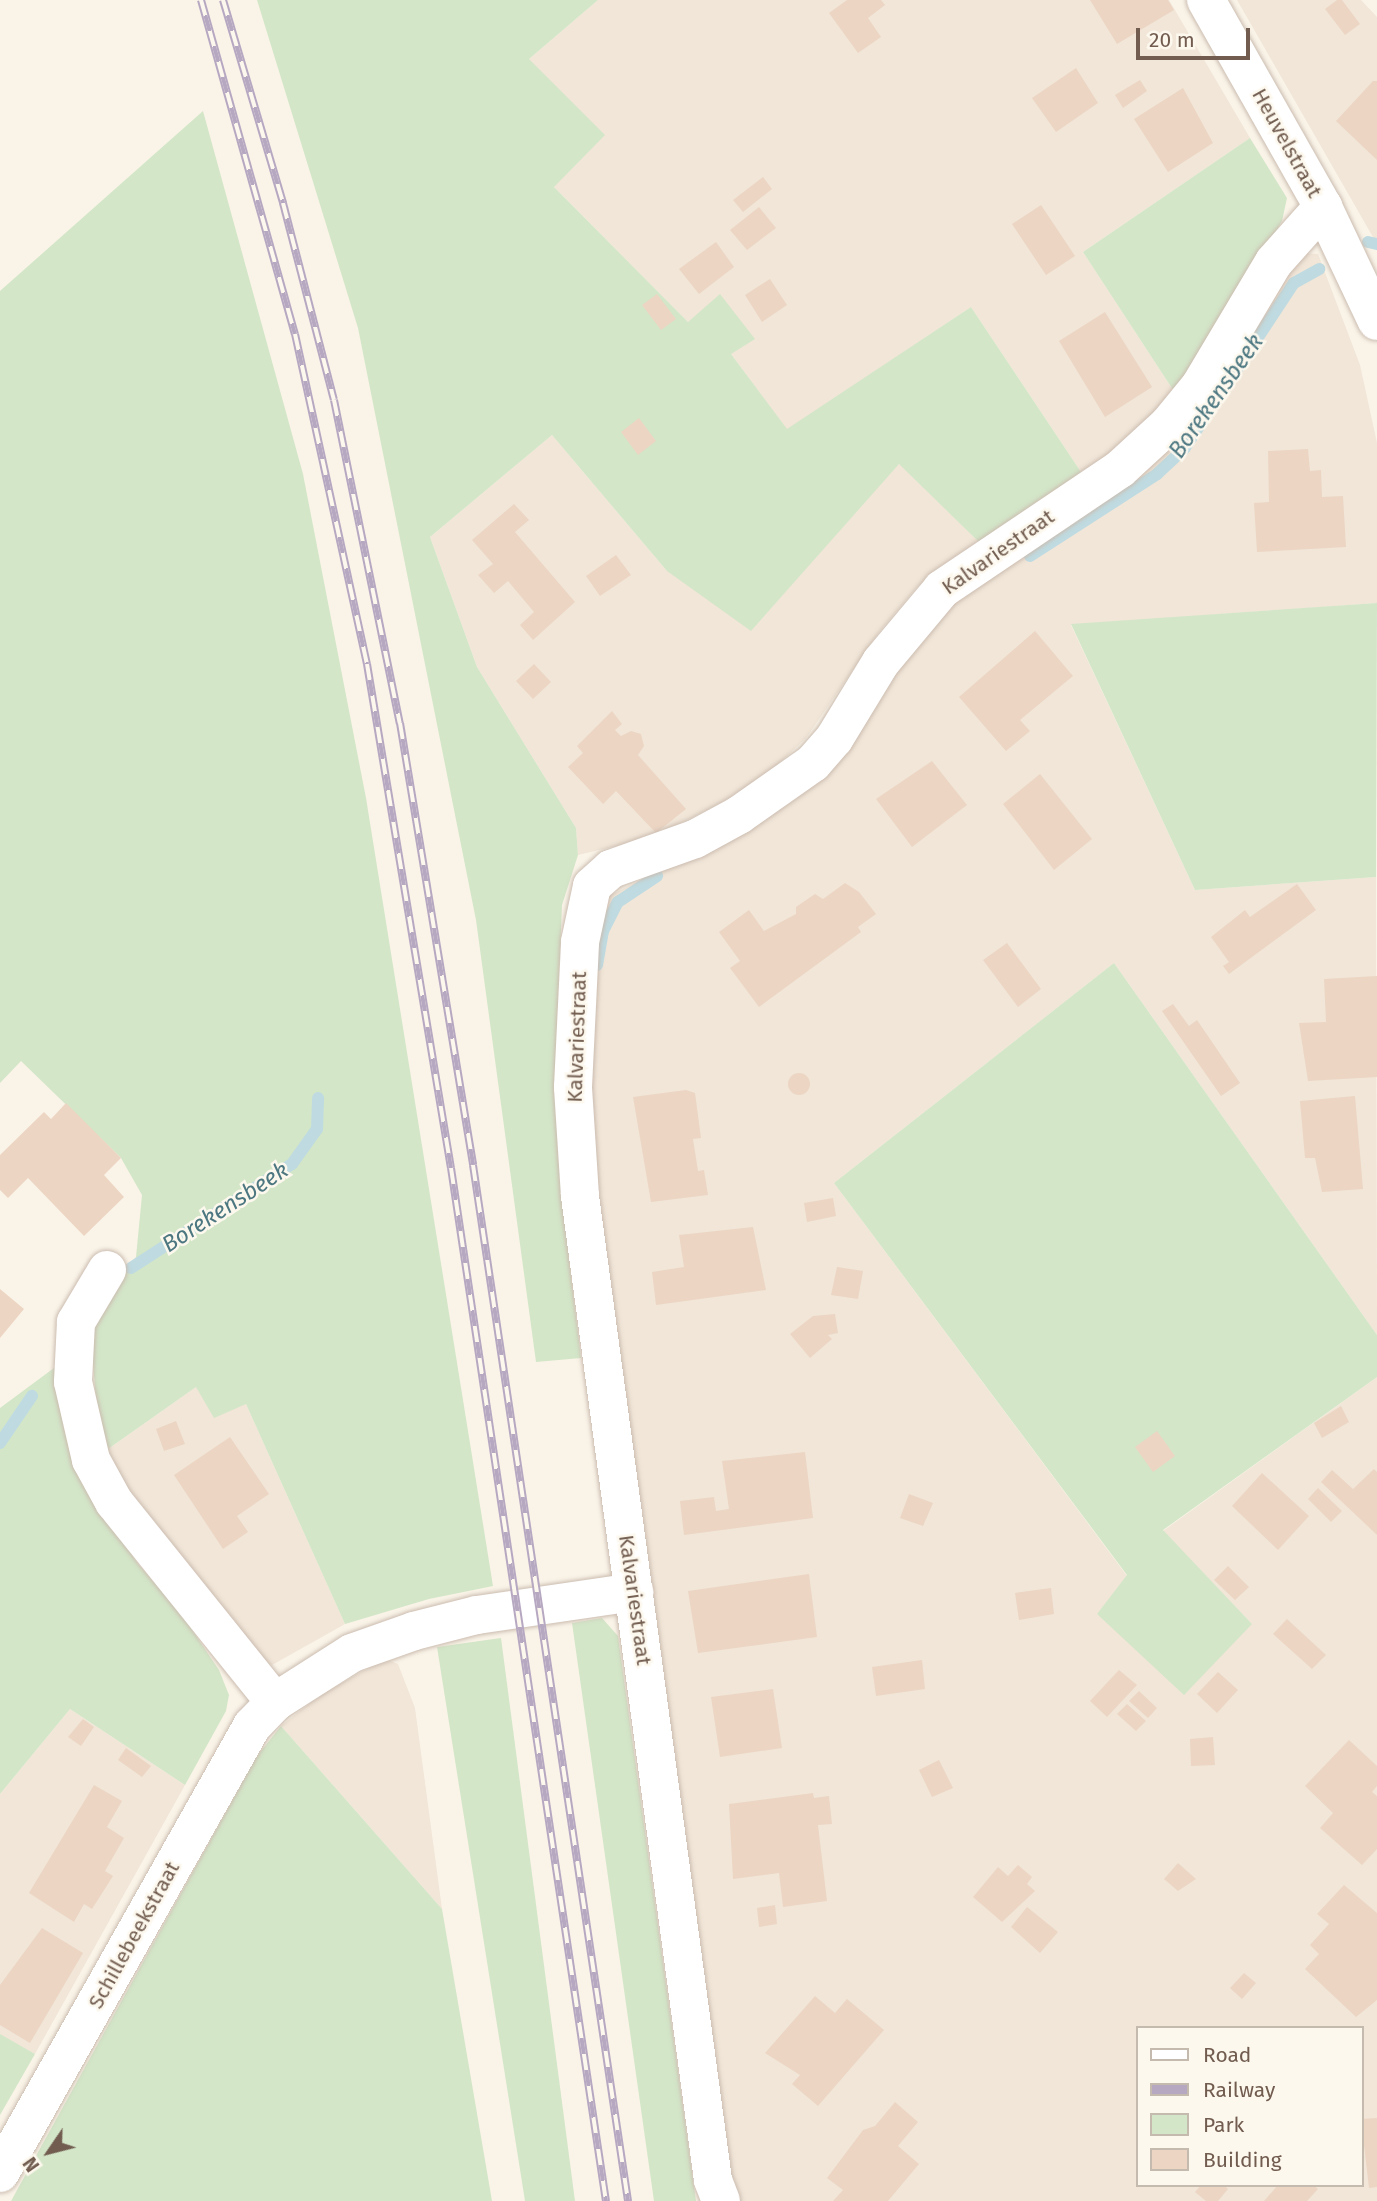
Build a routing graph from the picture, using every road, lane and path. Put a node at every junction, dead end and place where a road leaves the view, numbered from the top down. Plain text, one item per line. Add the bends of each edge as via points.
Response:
1 (1206, 0) edge
2 (1323, 207) junction
3 (1377, 321) edge
4 (107, 1270) dead end
5 (634, 1592) junction
6 (275, 1702) junction
7 (0, 2173) edge
8 (721, 2201) edge

1 - 2 street, Heuvelstraat
2 - 3 street, Heuvelstraat
2 - 5 street, Kalvariestraat via 1274,262 1200,386 1168,425 1120,469 942,589 881,662 813,763 739,815 695,839 611,869 592,886 580,942 574,1074 580,1196
4 - 6 street via 76,1322 73,1382 91,1460 114,1502
5 - 6 street, Schillebeekstraat via 477,1615 414,1631 352,1653
5 - 8 street, Kalvariestraat via 712,2180
6 - 7 street, Schillebeekstraat via 252,1726

